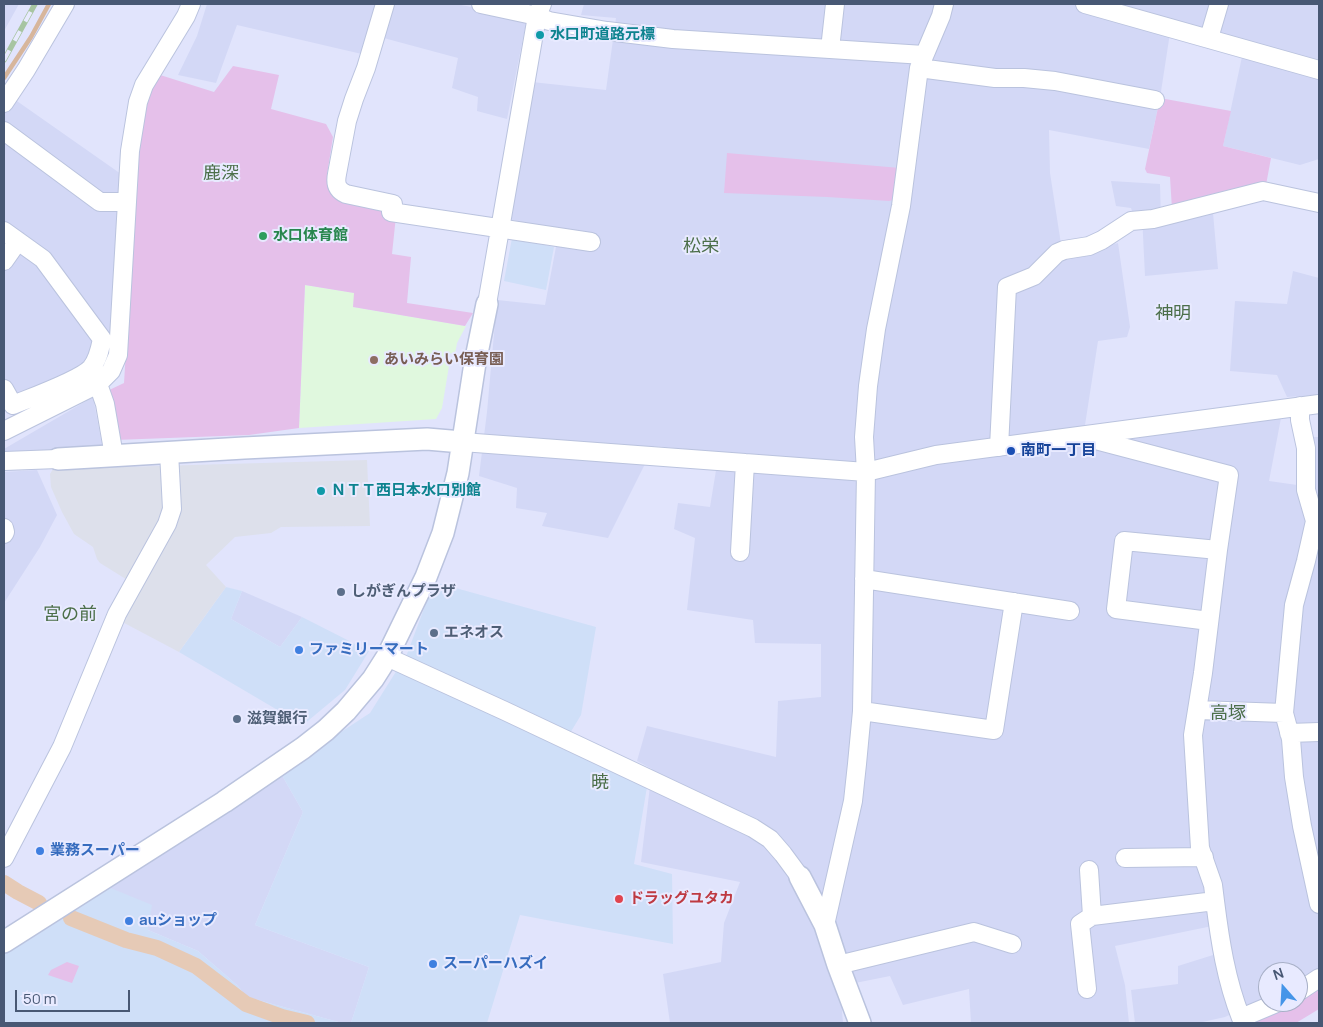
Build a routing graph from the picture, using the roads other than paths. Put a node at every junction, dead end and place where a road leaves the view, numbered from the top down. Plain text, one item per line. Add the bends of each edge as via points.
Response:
1 (65, 4) edge
2 (191, 4) edge
3 (385, 4) edge
4 (481, 4) edge
5 (835, 4) edge
6 (944, 4) edge
7 (1085, 4) edge
8 (1219, 4) edge
9 (540, 10) edge
10 (1209, 38) junction
11 (830, 49) junction
12 (922, 61) junction
13 (1319, 70) edge
14 (1155, 100) dead end
15 (4, 102) edge
16 (4, 131) edge
17 (127, 202) junction
18 (1319, 203) edge
19 (500, 229) junction
20 (4, 230) edge
21 (18, 241) junction
22 (591, 242) dead end
23 (4, 262) edge
24 (487, 304) joint
25 (98, 384) junction
26 (4, 389) edge
27 (1319, 404) edge
28 (1300, 406) junction
29 (4, 432) edge
30 (1080, 436) junction
31 (462, 442) junction
32 (999, 446) junction
33 (169, 452) junction
34 (114, 456) junction
35 (58, 459) joint
36 (4, 461) edge
37 (745, 464) junction
38 (866, 472) junction
39 (4, 528) edge
40 (4, 534) edge
41 (1218, 550) junction
42 (740, 552) dead end
43 (864, 579) junction
44 (1014, 602) junction
45 (1070, 611) dead end
46 (1209, 621) junction
47 (387, 657) junction
48 (1198, 710) junction
49 (862, 711) junction
50 (1284, 713) junction
51 (1319, 732) edge
52 (1290, 733) junction
53 (1204, 857) junction
54 (4, 858) edge
55 (1125, 858) dead end
56 (1089, 870) dead end
57 (800, 877) joint
58 (1215, 901) junction
59 (1319, 904) edge
60 (1092, 916) junction
61 (825, 925) junction
62 (4, 942) edge
63 (1012, 944) dead end
64 (838, 965) junction
65 (1319, 978) edge
66 (1308, 985) edge
67 (1087, 989) dead end
68 (1258, 1011) edge
69 (1239, 1020) edge
70 (860, 1023) edge

1 - 15 street
2 - 17 street via 144,84 138,102 130,151
3 - 19 street via 347,122 336,174 337,187 346,194 393,204 392,212
4 - 9 street
5 - 11 street
6 - 12 street
7 - 10 street
8 - 10 street
9 - 11 street via 549,21 607,31 673,39
9 - 19 street
10 - 13 street
11 - 12 street
12 - 14 street via 995,78 1055,81
12 - 38 street via 901,206 869,376 864,437
16 - 17 street via 100,202
17 - 25 street via 118,355 111,371
18 - 32 street via 1263,191 1161,217 1131,221 1089,246 1057,253 1034,276 1007,287
19 - 22 street
19 - 24 street
20 - 21 street
21 - 23 street
21 - 26 street via 43,259 102,339 90,369 73,379 12,405
24 - 31 street
25 - 29 street
25 - 34 street
27 - 28 street
28 - 30 street
28 - 50 street via 1306,448 1306,490 1315,521 1294,605
30 - 32 street
30 - 41 street via 1229,476
31 - 33 street via 428,438
31 - 37 street
31 - 47 street via 443,533 426,577
32 - 38 street via 936,455
33 - 34 street
33 - 54 street via 172,509 167,524 117,614 62,746
34 - 35 street
35 - 36 street
37 - 38 street
37 - 42 street
38 - 43 street
39 - 40 street
41 - 46 street
41 - 46 street via 1124,541 1116,609
43 - 44 street
43 - 49 street
44 - 45 street
44 - 49 street via 994,730
46 - 48 street
47 - 57 street via 753,828 784,854
47 - 62 street via 346,711 303,748
48 - 50 street
48 - 53 street via 1193,735 1200,848
49 - 61 street via 853,802
50 - 52 street
51 - 52 street
52 - 59 street via 1298,806
53 - 55 street
53 - 58 street
56 - 60 street
57 - 61 street
58 - 60 street
58 - 69 street via 1221,948
60 - 67 street via 1080,924
61 - 64 street
63 - 64 street via 974,932
64 - 70 street
65 - 66 street
68 - 69 street

